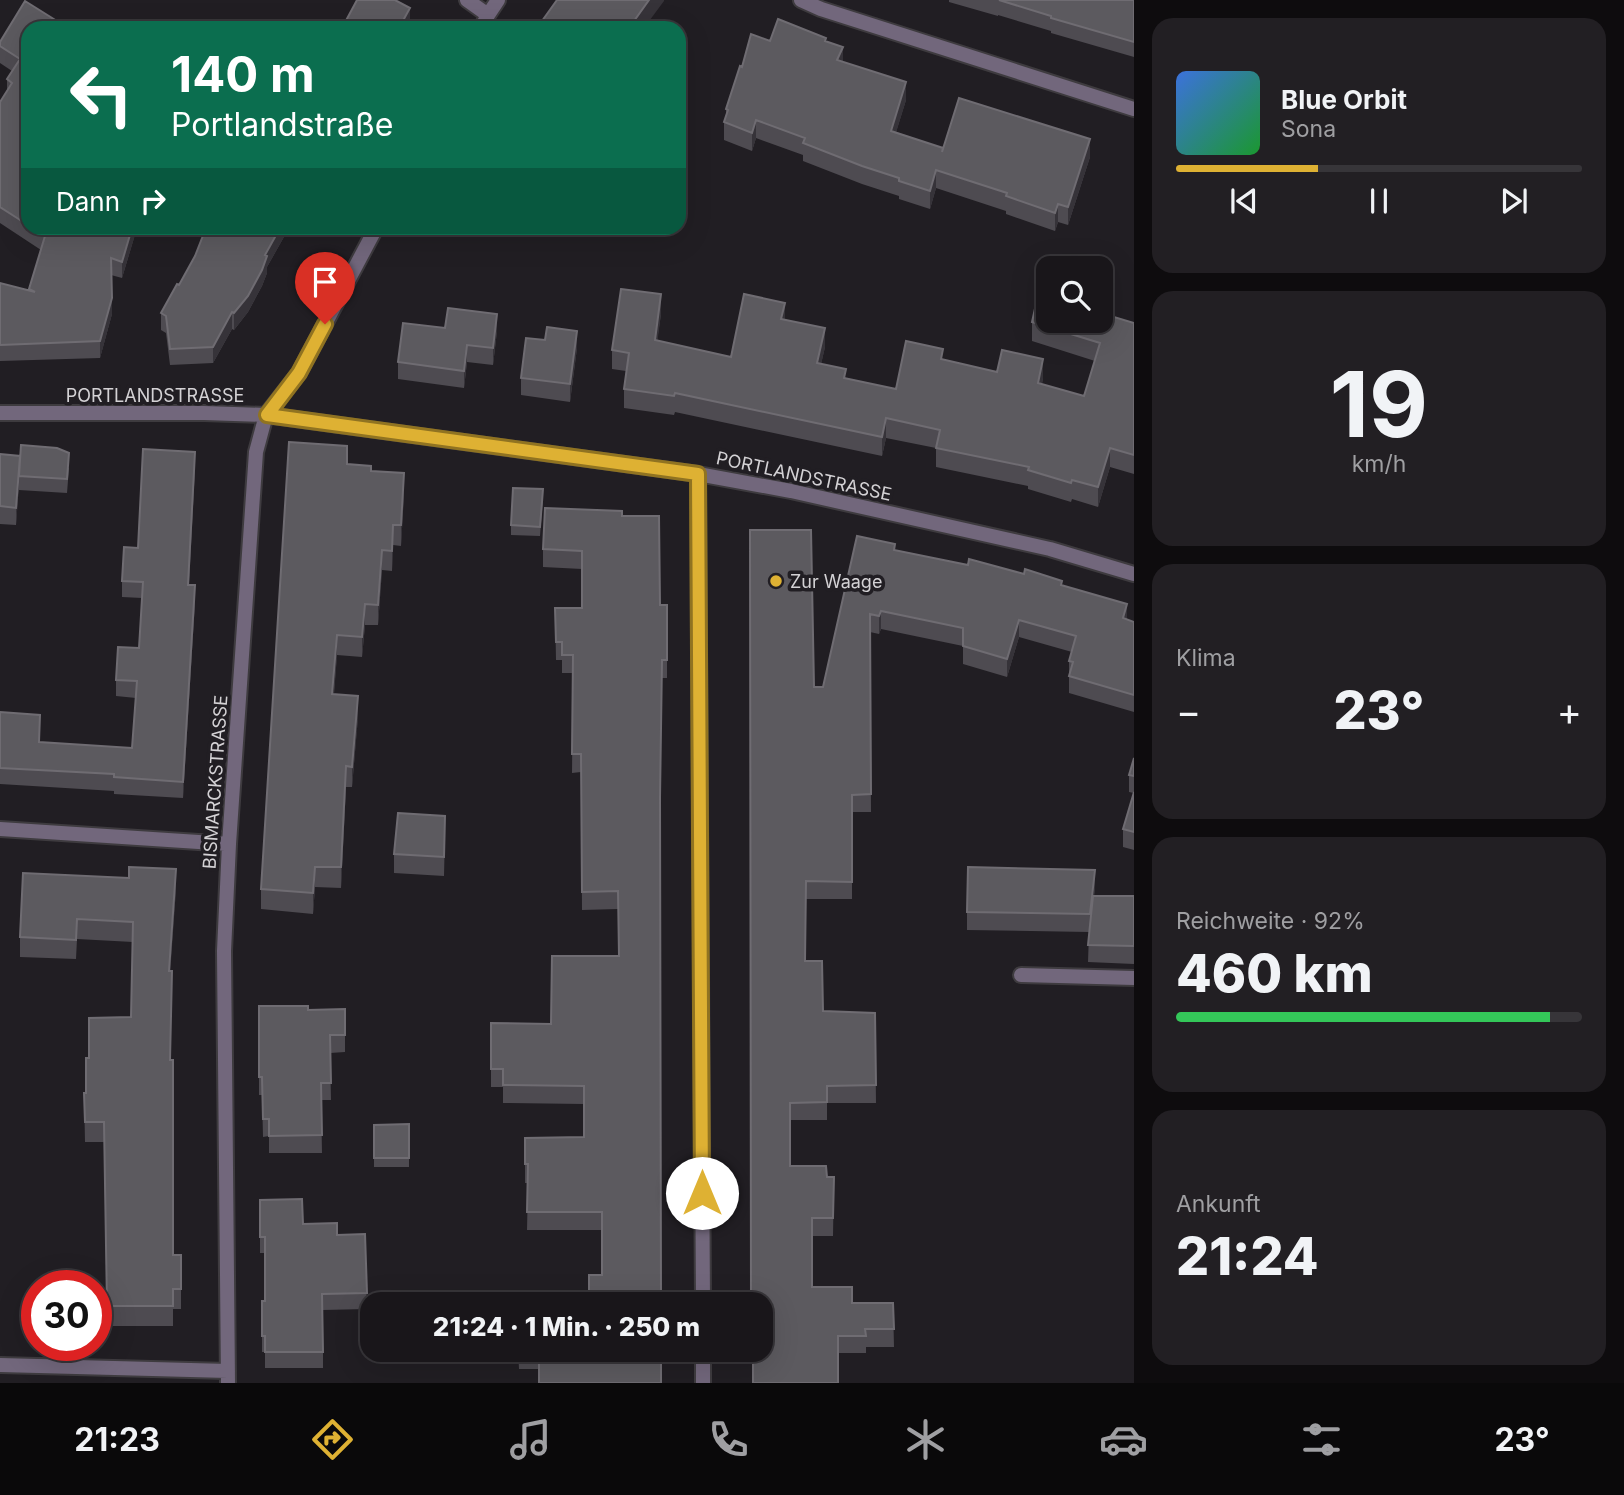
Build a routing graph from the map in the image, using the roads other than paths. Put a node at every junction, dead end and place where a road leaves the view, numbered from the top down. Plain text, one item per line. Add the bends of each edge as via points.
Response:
1 (467, 0) edge
2 (499, 0) edge
3 (801, 0) edge
4 (484, 21) edge
5 (1134, 109) edge
6 (372, 235) edge
7 (0, 413) edge
8 (267, 415) junction
9 (698, 474) junction
10 (1134, 574) edge
11 (0, 829) edge
12 (229, 845) junction
13 (1021, 975) dead end
14 (1134, 978) edge
15 (702, 1292) edge
16 (703, 1362) edge
17 (0, 1365) edge
18 (228, 1377) edge
19 (703, 1383) edge

1 - 4 street
2 - 4 street
3 - 5 street
6 - 8 street, BISMARCKSTRASSE via 299,373
7 - 8 street, PORTLANDSTRASSE
8 - 9 street, PORTLANDSTRASSE
8 - 12 street, BISMARCKSTRASSE via 256,452
9 - 10 street, PORTLANDSTRASSE via 1050,549
9 - 15 street
11 - 12 street
12 - 18 street, BISMARCKSTRASSE via 224,951
13 - 14 street
16 - 19 street
17 - 18 street, BISMARCKSTRASSE

